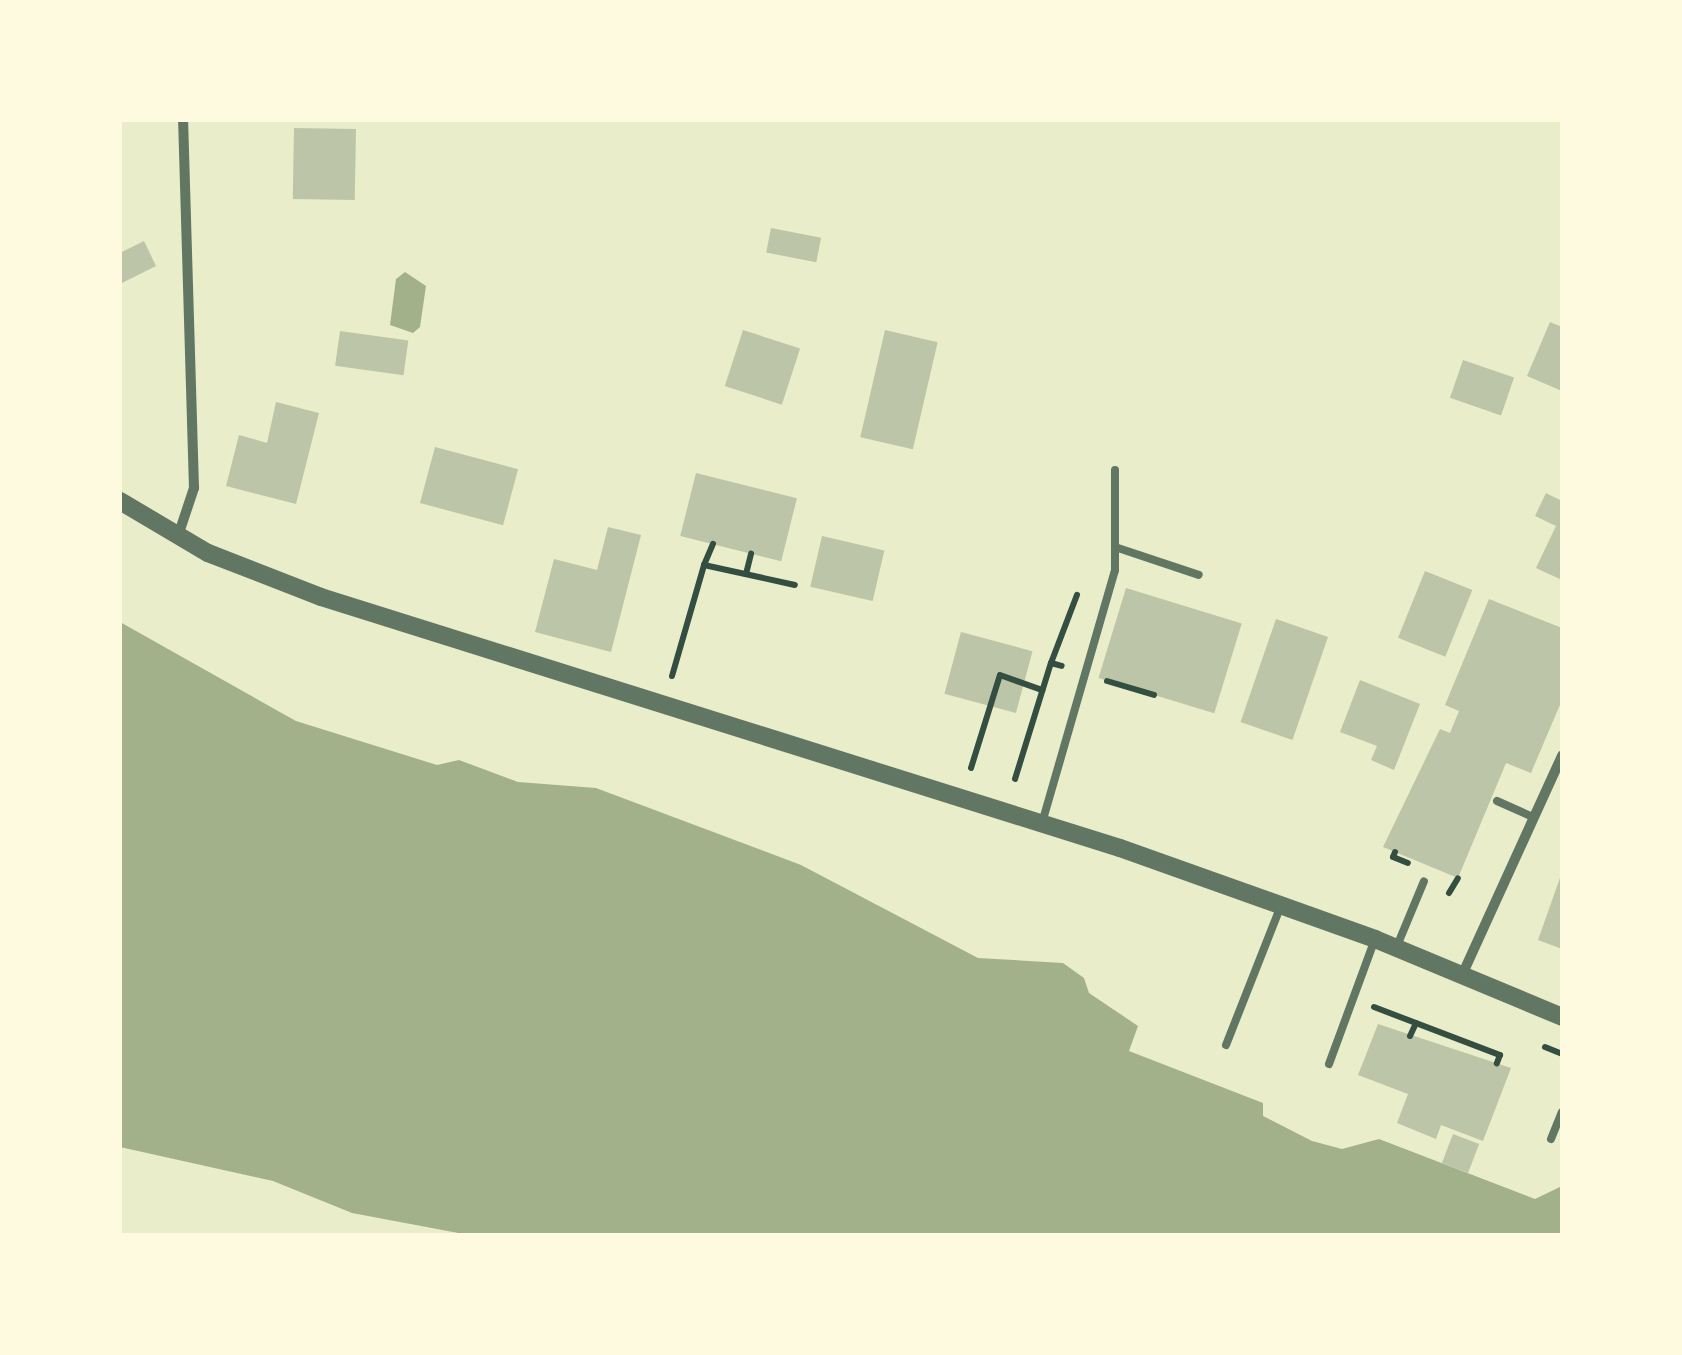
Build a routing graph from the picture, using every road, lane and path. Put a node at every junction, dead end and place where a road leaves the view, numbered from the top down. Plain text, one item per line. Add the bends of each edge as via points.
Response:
1 (183, 120) edge
2 (1114, 470) dead end
3 (120, 501) edge
4 (177, 537) junction
5 (713, 544) dead end
6 (1118, 548) junction
7 (751, 554) dead end
8 (704, 565) junction
9 (746, 574) junction
10 (1199, 575) dead end
11 (795, 585) dead end
12 (1076, 595) dead end
13 (1051, 662) junction
14 (1072, 670) dead end
15 (1099, 678) dead end
16 (1042, 690) junction
17 (1154, 695) dead end
18 (663, 707) junction
19 (1562, 756) edge
20 (971, 768) dead end
21 (1015, 779) dead end
22 (1497, 800) dead end
23 (1533, 817) junction
24 (1042, 823) junction
25 (1424, 881) dead end
26 (1282, 904) junction
27 (1375, 939) junction
28 (1397, 947) junction
29 (1464, 973) junction
30 (1353, 999) junction
31 (1562, 1017) edge
32 (1416, 1023) junction
33 (1410, 1036) dead end
34 (1226, 1045) dead end
35 (1497, 1063) dead end
36 (1328, 1064) dead end
37 (1562, 1112) edge
38 (1550, 1139) dead end

1 - 4 street via 194,488
2 - 6 lane
3 - 4 street
4 - 18 street via 392,622
5 - 8 path
6 - 10 lane
6 - 24 lane
7 - 9 path
8 - 9 path
8 - 18 path
9 - 11 path
12 - 13 path
13 - 14 path
13 - 16 path
15 - 17 path
16 - 20 path via 1000,676
16 - 21 path
18 - 24 street
19 - 23 street
22 - 23 lane
23 - 29 street
24 - 26 street
25 - 28 lane
26 - 27 street
26 - 34 lane
27 - 28 street
27 - 30 lane
28 - 29 street
29 - 31 street
30 - 32 path
30 - 36 lane
32 - 33 path
32 - 35 path via 1500,1055
37 - 38 lane

